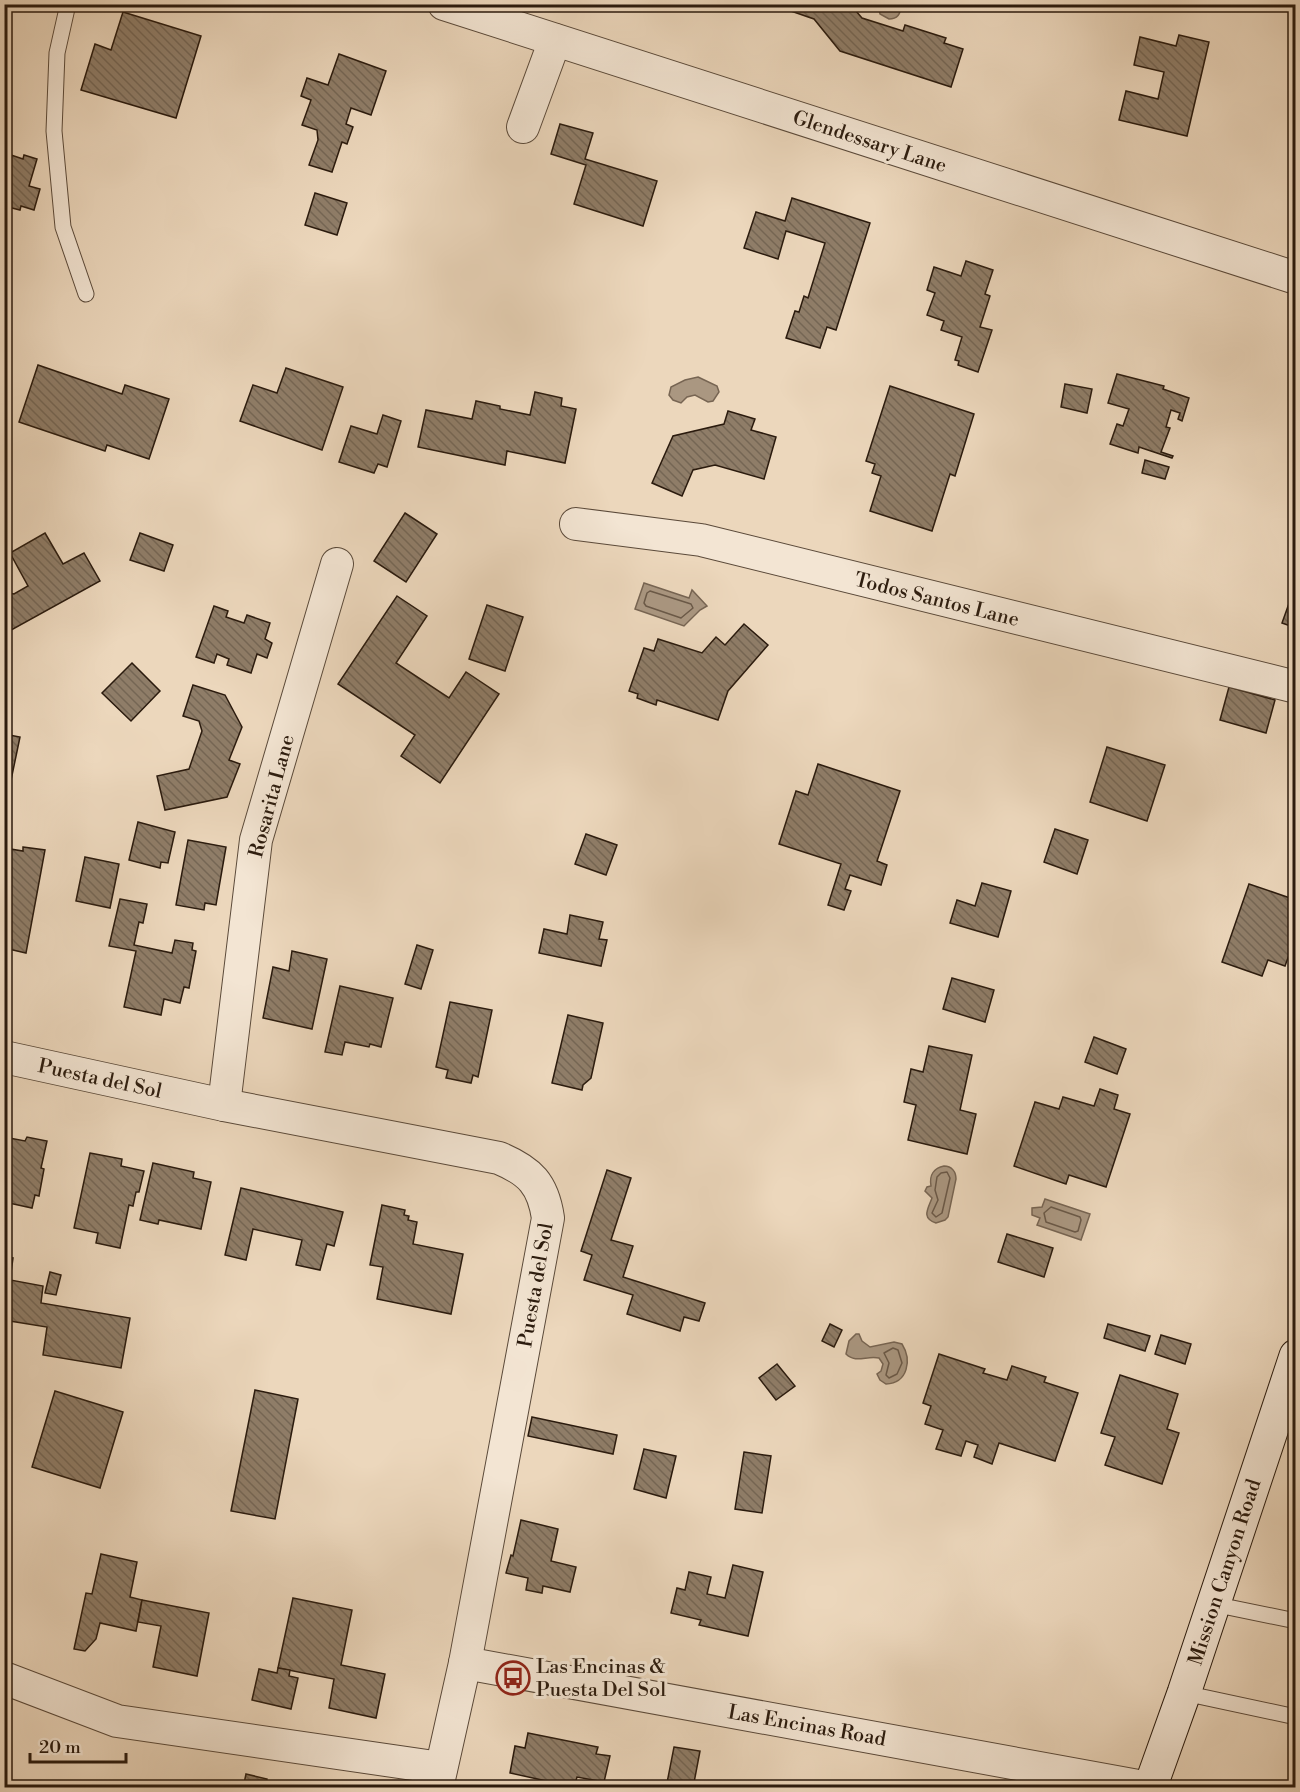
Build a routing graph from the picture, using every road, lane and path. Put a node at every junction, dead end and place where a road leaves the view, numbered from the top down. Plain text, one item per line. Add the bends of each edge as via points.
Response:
1 (68, 4) edge
2 (444, 4) edge
3 (555, 40) junction
4 (523, 127) dead end
5 (1296, 278) edge
6 (86, 294) dead end
7 (576, 524) dead end
8 (337, 564) dead end
9 (1296, 687) edge
10 (4, 1057) edge
11 (224, 1105) junction
12 (1296, 1356) edge
13 (1213, 1604) junction
14 (1296, 1621) edge
15 (465, 1663) junction
16 (4, 1678) edge
17 (1184, 1693) junction
18 (1296, 1717) edge
19 (439, 1778) edge
20 (1149, 1788) edge

1 - 6 lane via 57,53 54,131 63,227
2 - 3 street, Glendessary Lane
3 - 4 street
3 - 5 street, Glendessary Lane
7 - 9 street, Todos Santos Lane via 701,540
8 - 11 street, Rosarita Lane via 256,840
10 - 11 street, Puesta del Sol
11 - 15 street, Puesta del Sol via 499,1158 528,1173 546,1201 548,1218
12 - 13 street, Mission Canyon Road
13 - 14 lane
13 - 17 street, Mission Canyon Road
15 - 19 street, Puesta del Sol
15 - 20 street, Las Encinas Road
16 - 19 street via 117,1721
17 - 18 lane
17 - 20 street, Mission Canyon Road

